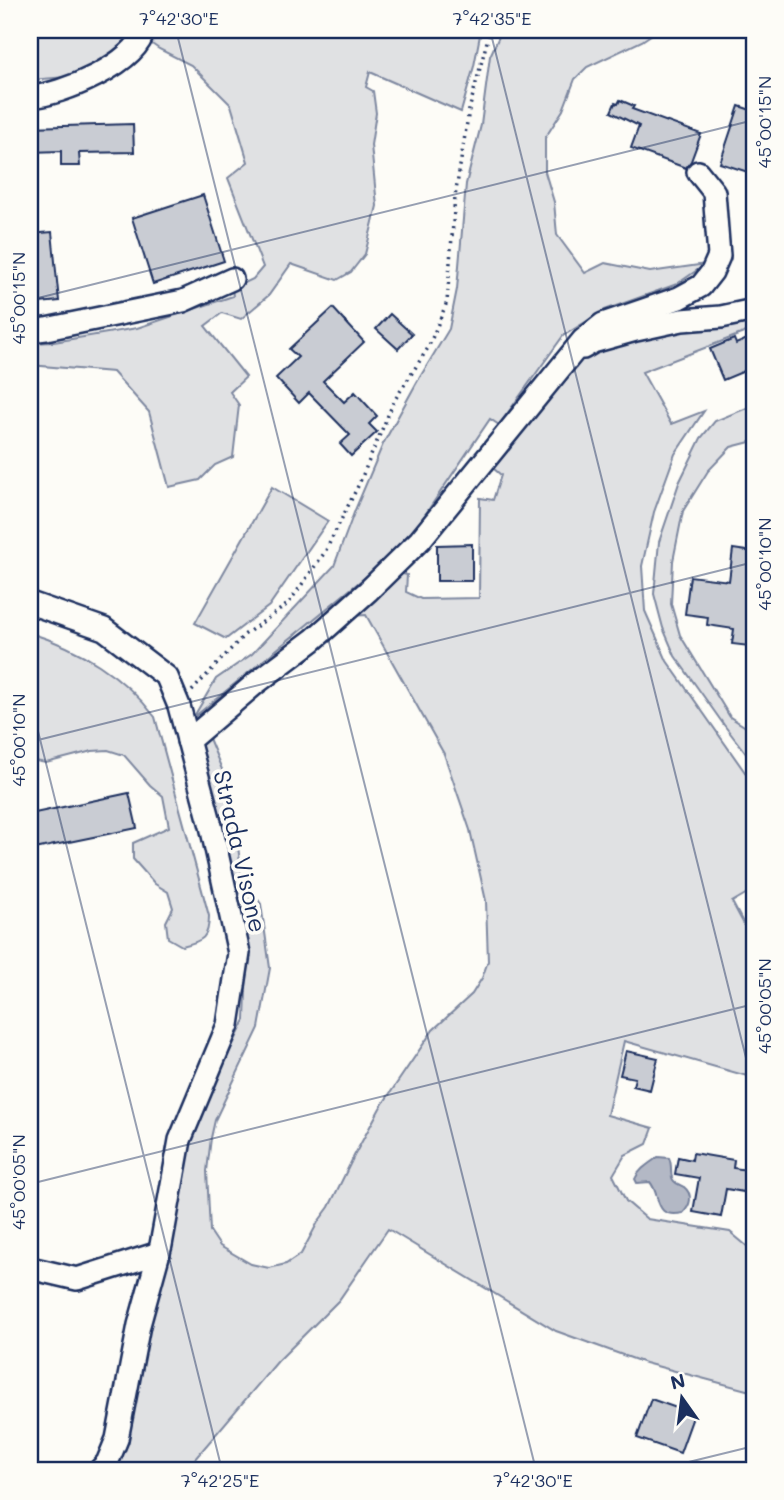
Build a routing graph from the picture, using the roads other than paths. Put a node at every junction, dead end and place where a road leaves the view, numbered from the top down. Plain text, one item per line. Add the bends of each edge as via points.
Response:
1 (144, 30) edge
2 (30, 97) edge
3 (698, 172) dead end
4 (232, 279) dead end
5 (754, 310) edge
6 (30, 331) edge
7 (569, 356) junction
8 (30, 603) edge
9 (188, 741) junction
10 (159, 1252) junction
11 (30, 1268) edge
12 (100, 1470) edge

1 - 2 street via 129,54 86,82
3 - 7 street via 714,192 719,256 712,272 701,286 679,298 603,324
4 - 6 street via 183,301
5 - 7 street via 636,330 593,342
7 - 9 street via 420,540 313,640
8 - 9 street, Strada Visone via 104,629 167,677
9 - 10 street, Strada Visone via 239,953 228,1025 180,1140
10 - 11 street via 77,1279
10 - 12 street, Strada Visone via 139,1325 117,1439

